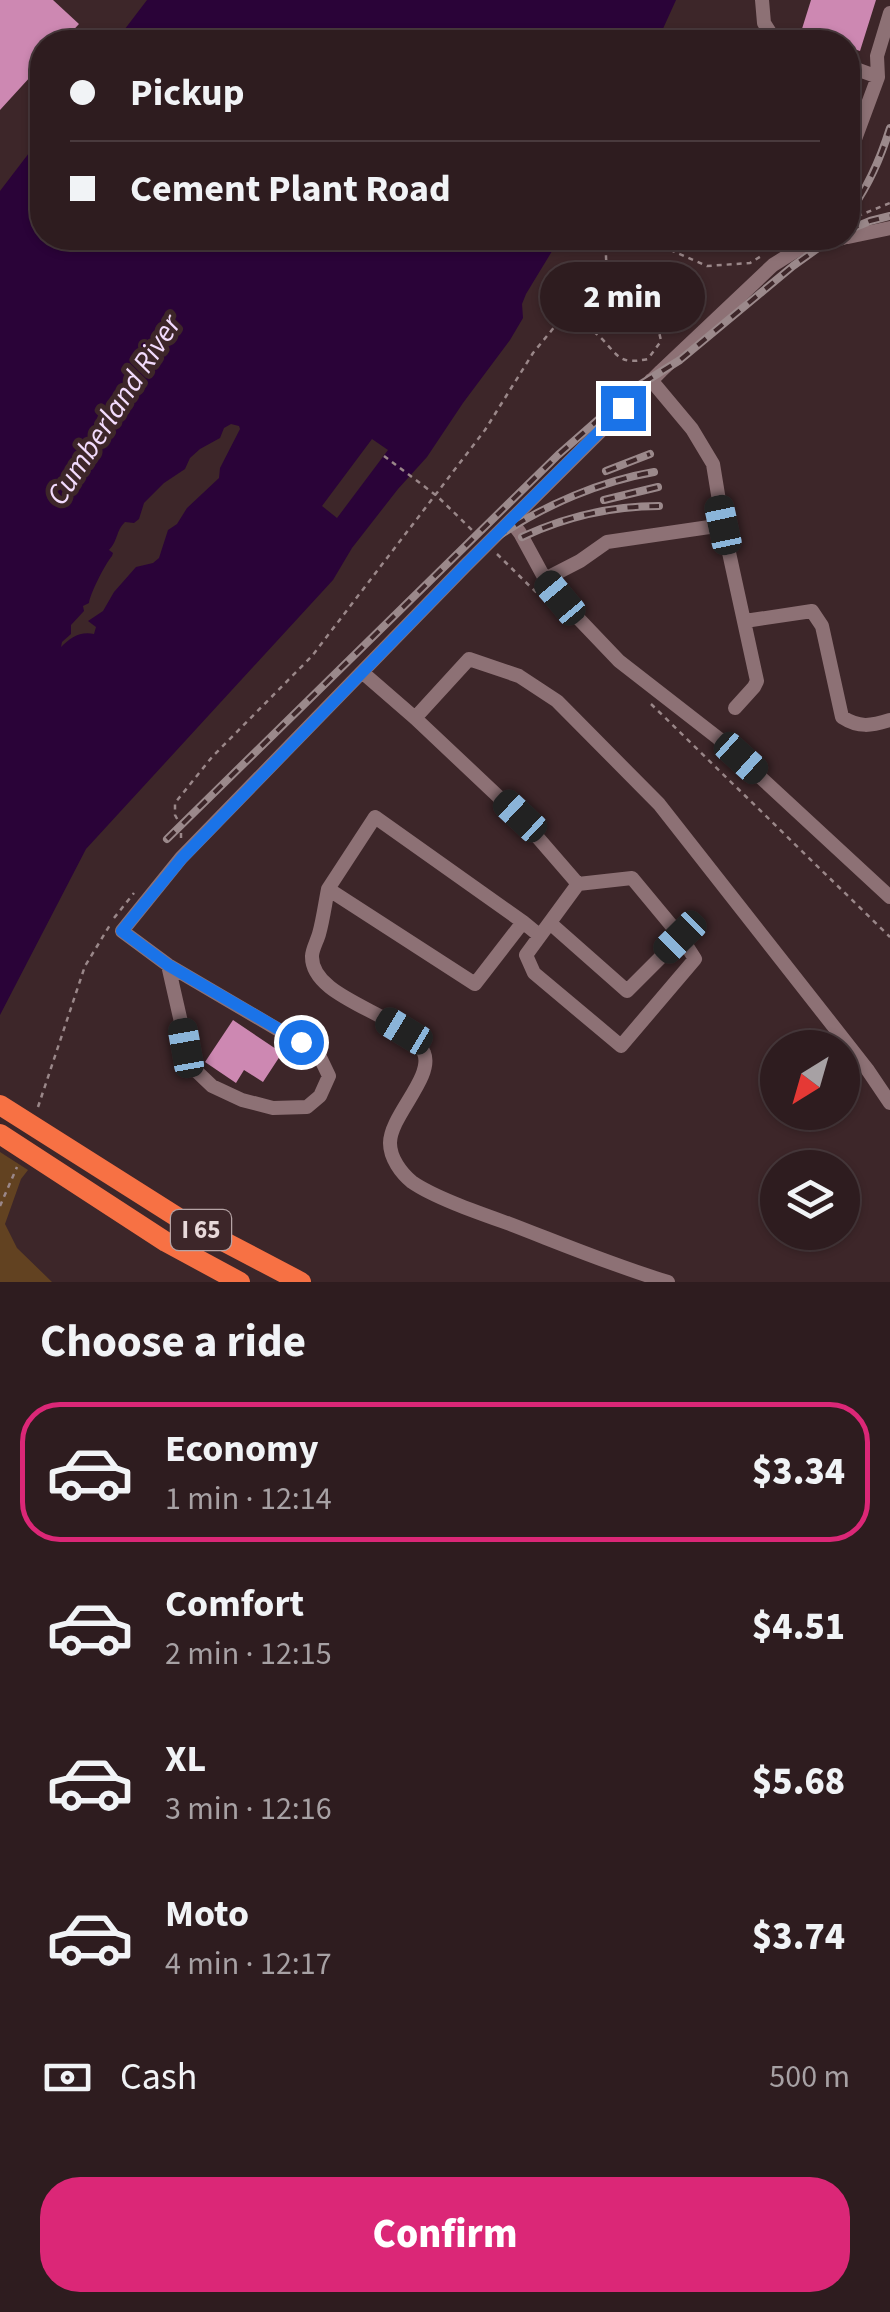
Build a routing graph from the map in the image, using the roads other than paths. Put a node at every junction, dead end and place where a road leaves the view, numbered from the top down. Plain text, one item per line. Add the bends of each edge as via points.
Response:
1 (762, 0) edge
2 (890, 13) edge
3 (768, 30) edge
4 (860, 71) edge
5 (878, 78) junction
6 (860, 126) edge
7 (890, 228) edge
8 (860, 231) edge
9 (797, 250) edge
10 (651, 380) junction
11 (510, 521) junction
12 (723, 525) junction
13 (544, 579) junction
14 (745, 622) junction
15 (362, 672) junction
16 (735, 708) dead end
17 (415, 718) junction
18 (890, 720) edge
19 (578, 884) junction
20 (328, 889) junction
21 (890, 896) edge
22 (523, 922) junction
23 (550, 923) junction
24 (540, 936) junction
25 (680, 937) junction
26 (168, 965) junction
27 (890, 1103) edge
28 (0, 1105) edge
29 (0, 1134) edge
30 (240, 1282) edge
31 (301, 1282) edge
32 (668, 1282) edge

1 - 3 street
2 - 5 street
4 - 5 street
5 - 6 street
7 - 8 street
9 - 10 street
10 - 11 street
10 - 12 street via 713,464
11 - 13 street
11 - 15 street
12 - 13 street via 607,542
12 - 14 street
13 - 21 street via 619,660 718,738
14 - 16 street via 756,680
14 - 18 street via 812,611 822,626 842,717 854,725
15 - 17 street
15 - 26 street via 182,858 122,931
17 - 19 street via 520,816
17 - 27 street via 468,659 519,676 557,701 659,804
19 - 23 street
19 - 25 street via 632,878
20 - 22 street via 475,984
20 - 22 street via 375,817
20 - 32 street via 312,956 317,973 404,1031 424,1053 426,1068 391,1133 390,1148 404,1176 476,1211
22 - 24 street
23 - 24 street
23 - 25 street via 627,991
24 - 25 street via 526,954 534,973 621,1046 695,958
26 - 26 street via 191,1066 212,1086 273,1108 307,1106 320,1096 329,1076 318,1053
28 - 31 highway, I 65 via 177,1217
29 - 30 highway, I 65

